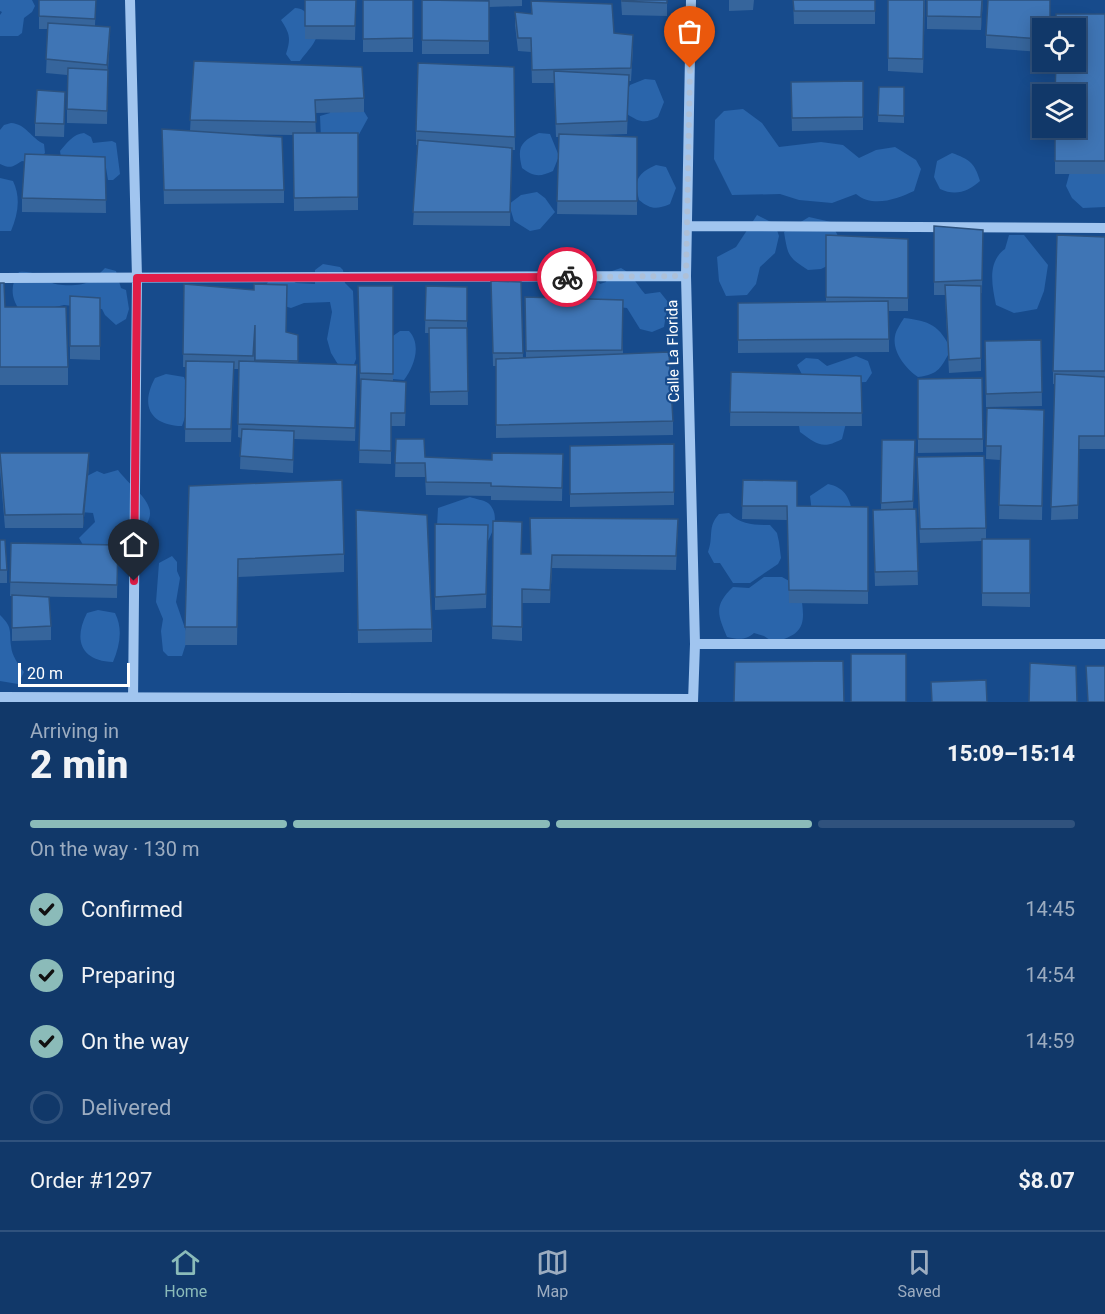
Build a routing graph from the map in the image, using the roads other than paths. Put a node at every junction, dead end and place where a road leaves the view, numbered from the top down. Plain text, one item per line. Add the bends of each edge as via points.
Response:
1 (130, 0) edge
2 (691, 0) edge
3 (688, 226) junction
4 (1105, 228) edge
5 (686, 276) junction
6 (137, 278) junction
7 (0, 279) edge
8 (695, 644) junction
9 (1105, 644) edge
10 (0, 697) edge
11 (133, 700) edge
12 (693, 701) edge

1 - 6 street
2 - 3 street, Calle La Florida
3 - 4 street
3 - 5 street, Calle La Florida
5 - 6 street
5 - 8 street, Calle La Florida
6 - 7 street
6 - 11 street
8 - 9 street
8 - 12 street, Calle La Florida
10 - 11 street
11 - 12 street

